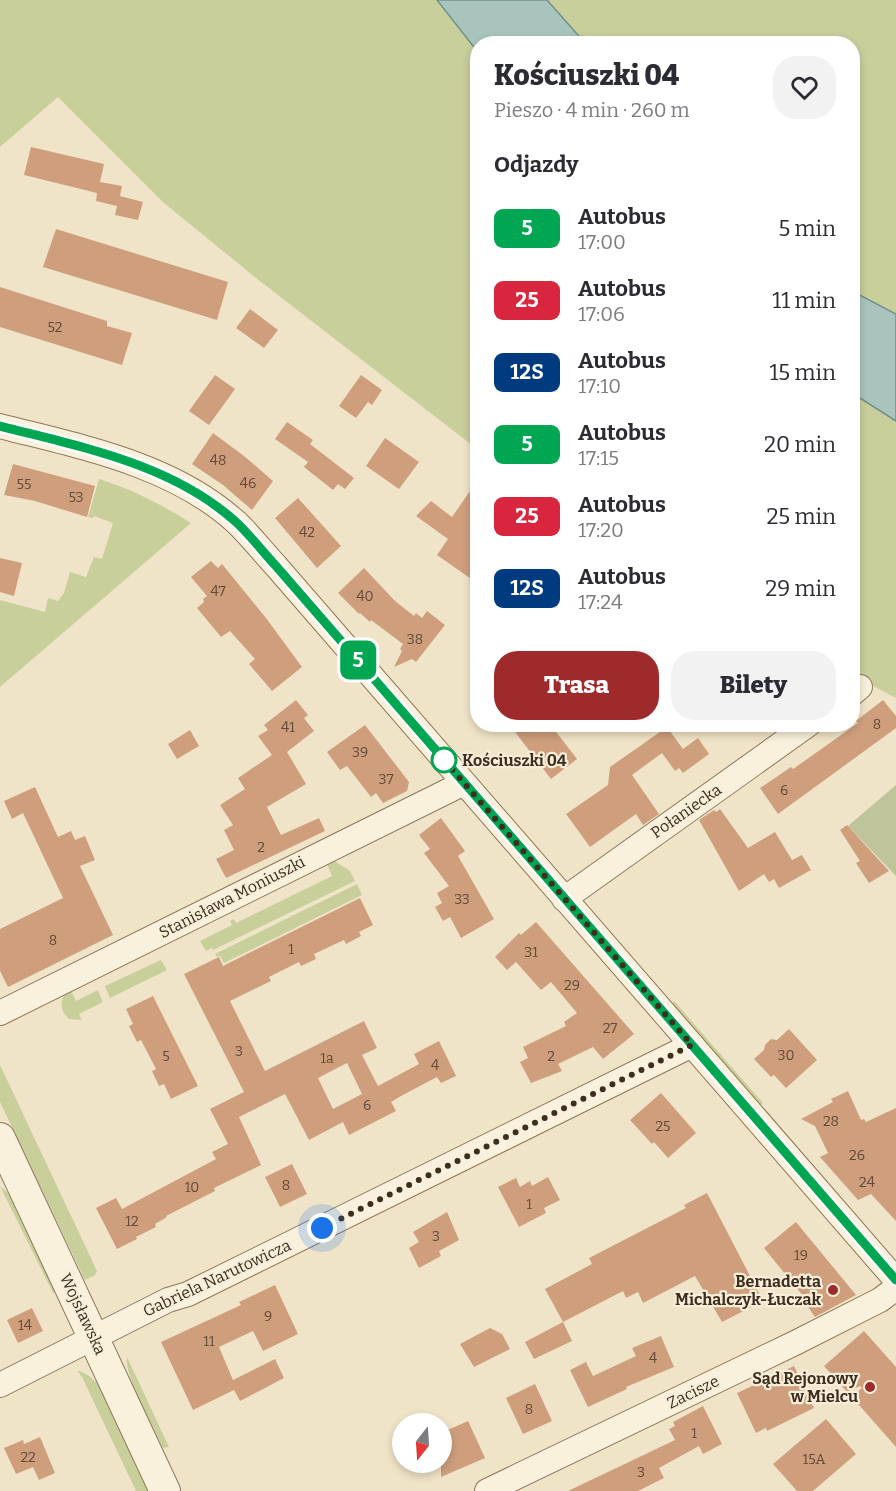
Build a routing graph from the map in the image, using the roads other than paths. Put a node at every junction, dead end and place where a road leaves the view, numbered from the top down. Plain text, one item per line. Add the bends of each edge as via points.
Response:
1 (0, 426) edge
2 (798, 732) edge
3 (464, 783) junction
4 (564, 899) junction
5 (0, 1013) edge
6 (692, 1045) junction
7 (0, 1138) edge
8 (7, 1173) edge
9 (896, 1280) edge
10 (896, 1288) edge
11 (95, 1338) junction
12 (0, 1384) edge
13 (165, 1491) edge
14 (487, 1491) edge

1 - 3 street via 90,449 153,471 188,488 236,522
2 - 4 street, Połaniecka
3 - 4 street
3 - 5 street, Stanisława Moniuszki
4 - 6 street
6 - 9 street
6 - 11 street, Gabriela Narutowicza
7 - 8 street, Wojsławska
8 - 11 street, Wojsławska
10 - 14 street, Zacisze via 795,1343
11 - 12 street, Gabriela Narutowicza
11 - 13 street, Wojsławska

